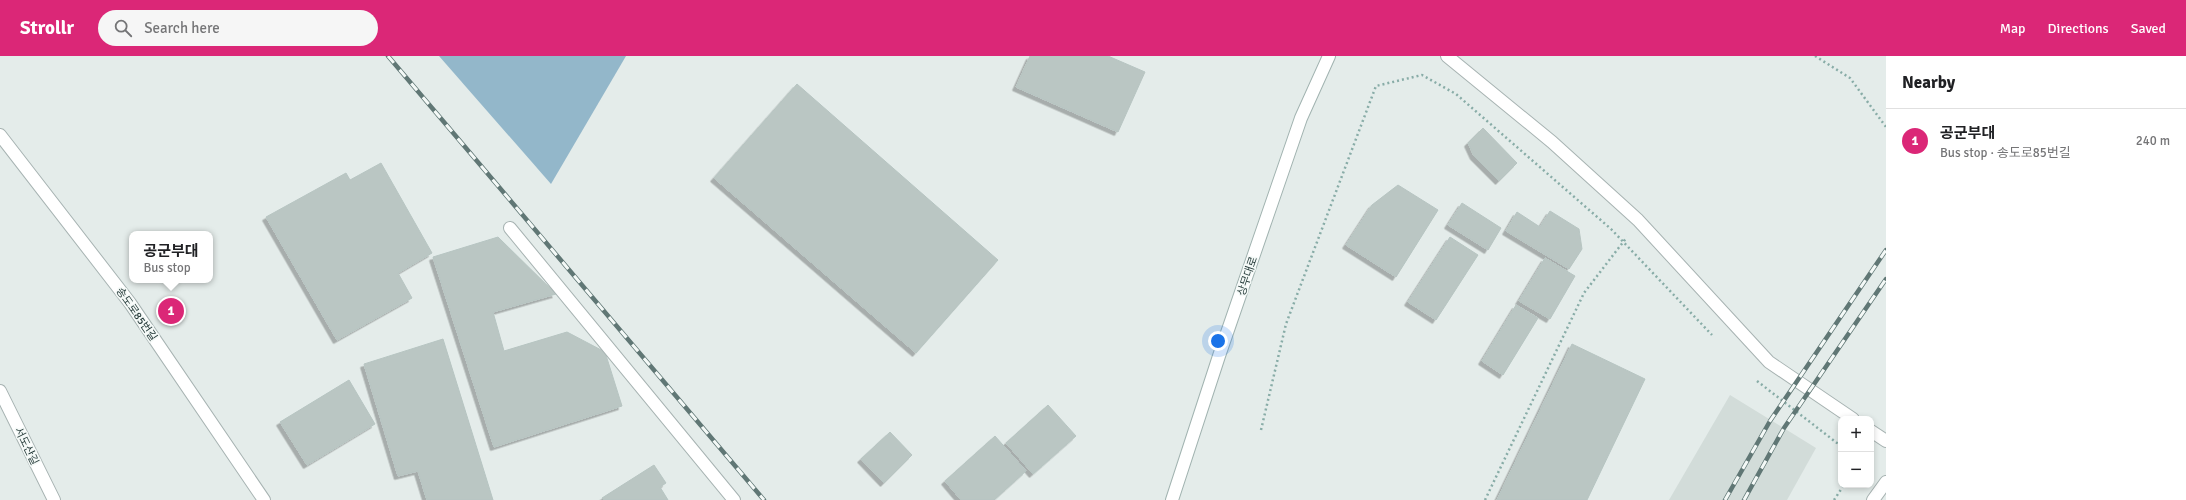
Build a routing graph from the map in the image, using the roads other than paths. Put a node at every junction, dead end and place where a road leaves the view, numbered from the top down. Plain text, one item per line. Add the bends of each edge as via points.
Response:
1 (1329, 56) edge
2 (1447, 56) edge
3 (0, 135) edge
4 (510, 228) dead end
5 (0, 391) edge
6 (1849, 416) edge
7 (1874, 433) edge
8 (1886, 441) edge
9 (1886, 482) edge
10 (54, 500) edge
11 (264, 500) edge
12 (734, 500) edge
13 (1172, 500) edge
14 (1873, 500) edge

1 - 13 street, 상무대로 via 1301,118
2 - 6 street via 1552,142 1638,220 1769,362
3 - 11 street, 송도로85번길 via 130,302
4 - 12 street
5 - 10 street, 서도산길
7 - 8 street
9 - 14 street

